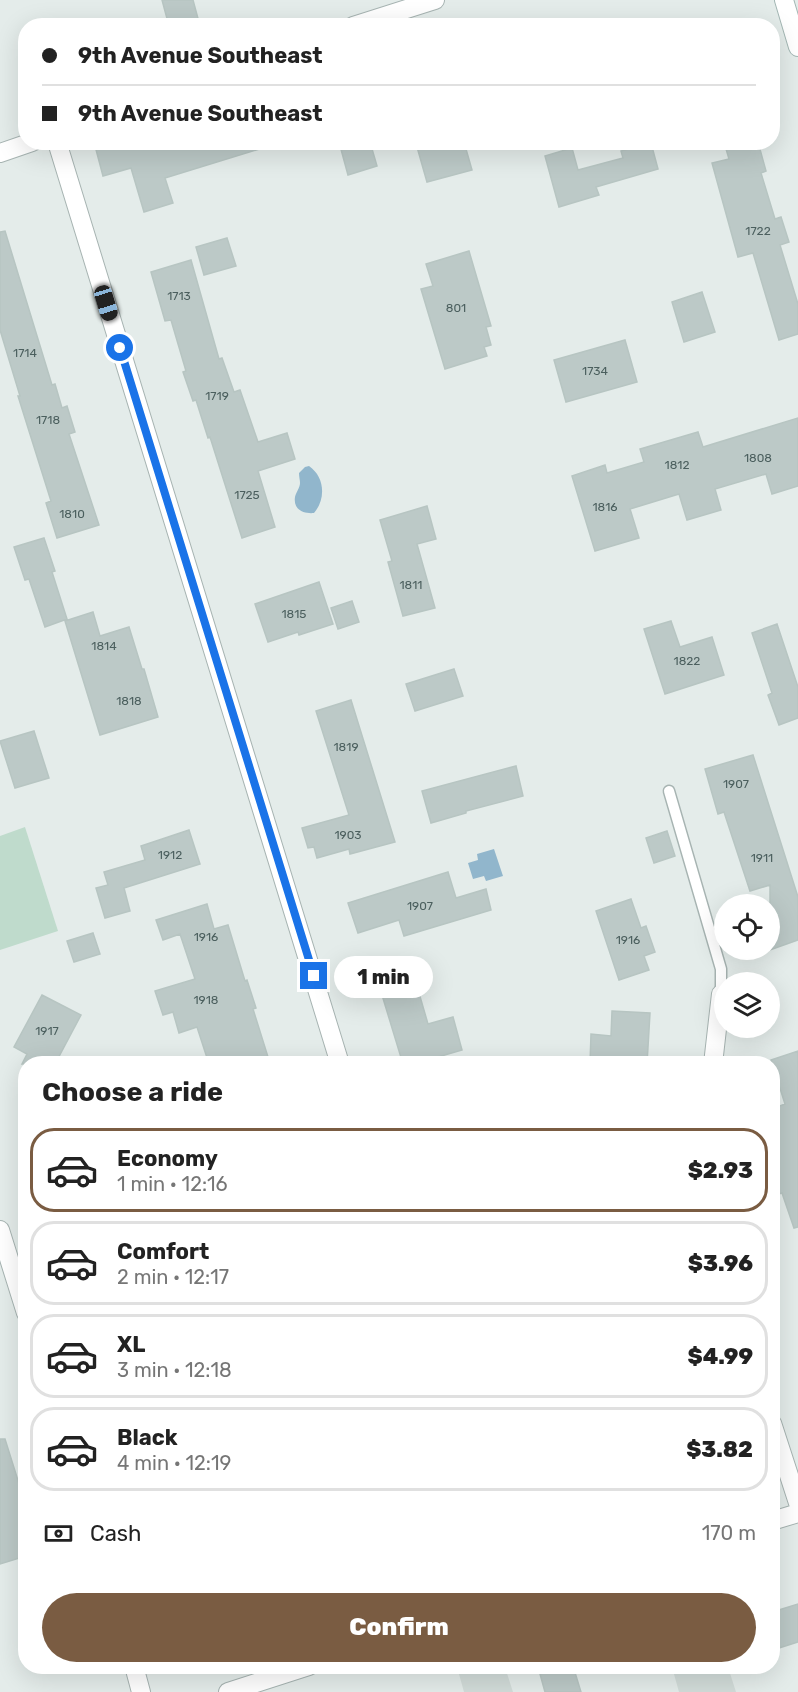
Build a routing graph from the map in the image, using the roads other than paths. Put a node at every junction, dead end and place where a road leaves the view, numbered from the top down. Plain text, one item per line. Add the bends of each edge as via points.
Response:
1 (435, 0) edge
2 (784, 0) edge
3 (378, 18) edge
4 (798, 47) edge
5 (18, 147) edge
6 (59, 150) edge
7 (0, 153) edge
8 (669, 790) dead end
9 (721, 972) edge
10 (715, 1038) edge
11 (338, 1056) edge
12 (713, 1056) edge
13 (0, 1230) edge
14 (18, 1287) edge
15 (780, 1448) edge
16 (798, 1503) edge
17 (798, 1513) edge
18 (780, 1519) edge
19 (136, 1674) edge
20 (284, 1674) edge
21 (141, 1692) edge
22 (228, 1692) edge

1 - 3 street
2 - 4 street
5 - 7 street
6 - 11 street
8 - 9 lane
10 - 12 street
13 - 14 street
15 - 16 street
17 - 18 street
19 - 21 street
20 - 22 street

